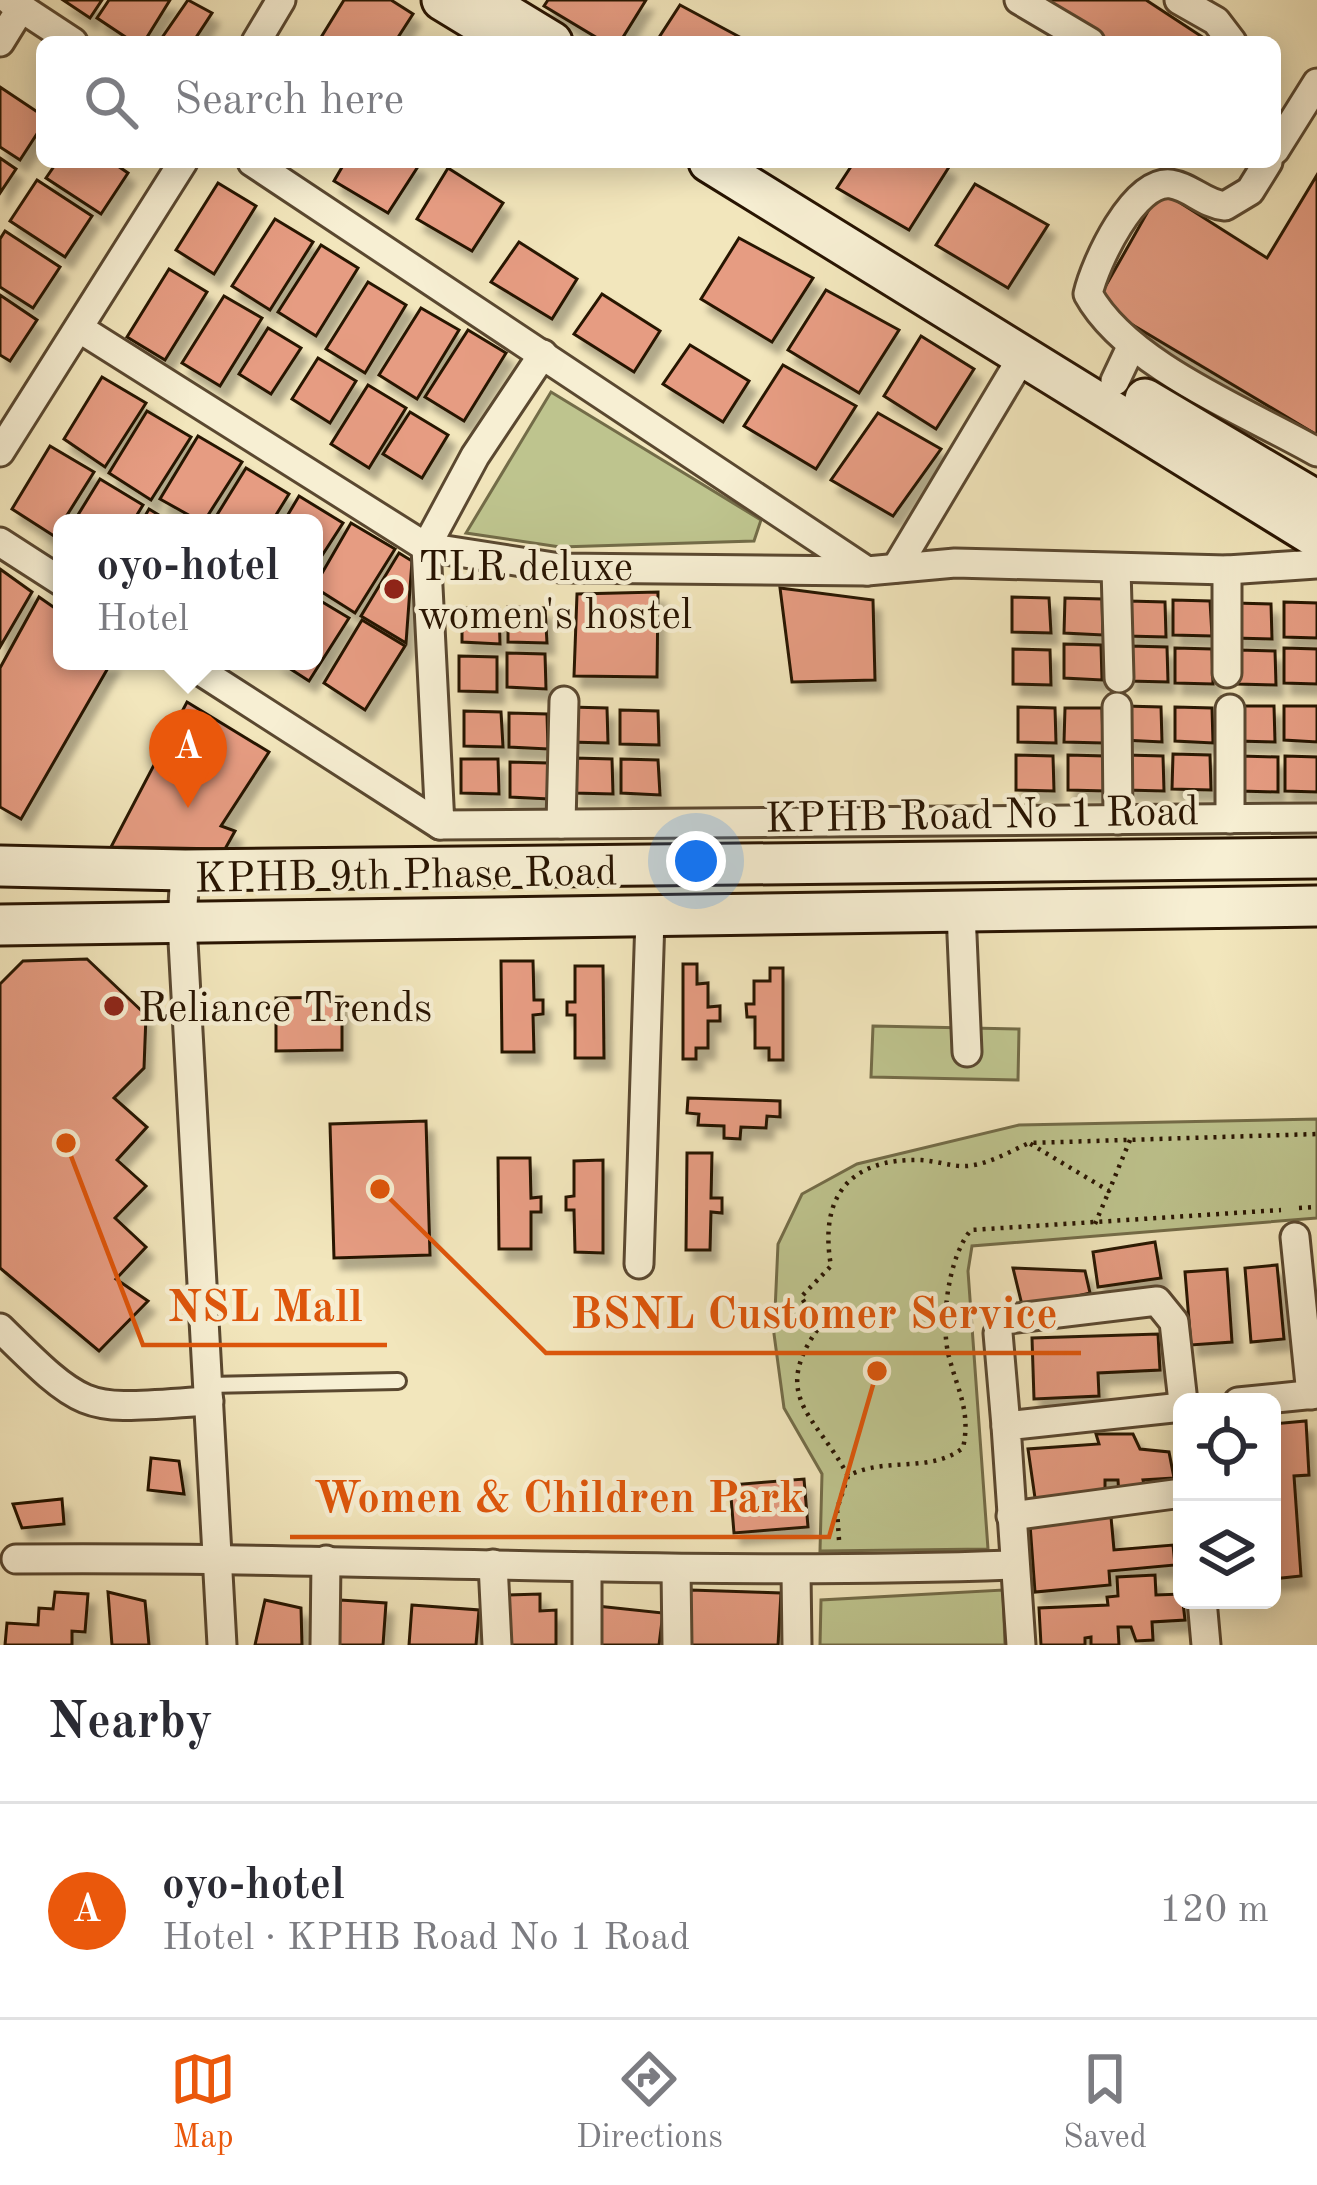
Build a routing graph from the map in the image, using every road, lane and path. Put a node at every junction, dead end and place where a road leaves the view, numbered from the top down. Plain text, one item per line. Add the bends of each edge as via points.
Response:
1 (281, 0) edge
2 (442, 0) edge
3 (483, 0) edge
4 (1019, 0) edge
5 (1179, 0) edge
6 (15, 4) edge
7 (64, 36) edge
8 (260, 36) edge
9 (501, 36) edge
10 (542, 36) edge
11 (1080, 36) edge
12 (1227, 36) edge
13 (0, 42) edge
14 (1317, 83) edge
15 (1281, 140) edge
16 (179, 168) edge
17 (262, 168) edge
18 (719, 168) edge
19 (759, 168) edge
20 (1264, 168) edge
21 (82, 330) junction
22 (1132, 345) junction
23 (542, 354) junction
24 (1024, 354) junction
25 (1114, 381) junction
26 (0, 452) edge
27 (1317, 452) edge
28 (1317, 501) edge
29 (1317, 538) edge
30 (0, 542) edge
31 (426, 547) junction
32 (1317, 564) edge
33 (1116, 568) junction
34 (882, 570) junction
35 (1228, 570) junction
36 (53, 575) edge
37 (199, 670) edge
38 (1227, 673) dead end
39 (1119, 679) dead end
40 (564, 700) dead end
41 (1117, 707) dead end
42 (1230, 709) dead end
43 (1317, 818) edge
44 (1230, 819) junction
45 (1118, 820) junction
46 (561, 824) junction
47 (440, 825) junction
48 (1317, 858) edge
49 (0, 866) edge
50 (185, 870) junction
51 (1317, 906) edge
52 (961, 912) junction
53 (650, 918) junction
54 (182, 923) junction
55 (0, 925) edge
56 (967, 1052) dead end
57 (1317, 1134) edge
58 (1130, 1140) junction
59 (1028, 1143) junction
60 (1109, 1191) junction
61 (1317, 1207) edge
62 (1095, 1225) junction
63 (1295, 1237) dead end
64 (639, 1264) dead end
65 (0, 1328) edge
66 (398, 1382) dead end
67 (208, 1393) junction
68 (1181, 1393) edge
69 (1314, 1395) edge
70 (1281, 1398) edge
71 (1173, 1406) edge
72 (1006, 1426) junction
73 (848, 1476) junction
74 (1173, 1493) edge
75 (1011, 1516) junction
76 (221, 1557) junction
77 (16, 1559) dead end
78 (326, 1560) junction
79 (493, 1564) junction
80 (1012, 1565) junction
81 (587, 1567) junction
82 (676, 1570) junction
83 (841, 1571) junction
84 (796, 1573) junction
85 (1203, 1609) edge
86 (1206, 1644) edge
87 (222, 1645) edge
88 (325, 1645) edge
89 (496, 1645) edge
90 (587, 1645) edge
91 (677, 1645) edge
92 (797, 1645) edge
93 (1021, 1645) edge
94 (1196, 1645) edge

1 - 8 street
2 - 9 main road
3 - 10 main road
4 - 11 street
5 - 12 street
6 - 7 street
6 - 13 street
14 - 15 street
16 - 21 street
17 - 23 street
18 - 24 main road
19 - 25 main road
20 - 22 street via 1250,191 1225,206 1169,183 1133,202 1088,294
21 - 26 street
21 - 31 street
22 - 25 street
22 - 27 street
23 - 31 street
23 - 34 street
24 - 29 main road
24 - 34 street
25 - 28 main road
30 - 36 street
31 - 34 street via 560,568
31 - 47 street
32 - 35 street
33 - 34 street via 955,563
33 - 35 street
33 - 39 street
35 - 38 street
37 - 47 street
40 - 46 street
41 - 45 street
42 - 44 street
43 - 44 street
44 - 45 street
45 - 46 street
46 - 47 street
48 - 50 main road, KPHB Road No 1 Road
49 - 50 main road, KPHB Road No 1 Road
50 - 54 street
51 - 52 main road, KPHB 9th Phase Road
52 - 53 main road, KPHB 9th Phase Road
52 - 56 street
53 - 54 main road, KPHB 9th Phase Road
53 - 64 street
54 - 55 main road, KPHB 9th Phase Road
54 - 67 street
57 - 58 path
58 - 59 path
58 - 60 path
59 - 60 path
59 - 73 path via 963,1166 892,1164 833,1196 831,1266 801,1297 820,1326 798,1355 796,1378 802,1408
60 - 62 path
61 - 62 path
62 - 73 path via 970,1230 946,1313 948,1355 965,1401 964,1448 946,1461 866,1467
63 - 69 street
65 - 67 street via 70,1394 101,1408
66 - 67 lane
67 - 76 street
68 - 72 street via 1174,1322 1157,1301 1004,1326
69 - 70 street
71 - 72 street
72 - 75 street
73 - 83 path via 837,1509
74 - 75 street
75 - 80 street
76 - 77 street
76 - 78 street
76 - 87 street
78 - 79 street
78 - 88 street
79 - 81 street
79 - 89 street
80 - 83 street
80 - 93 street
81 - 82 street
81 - 90 street
82 - 84 street
82 - 91 street
83 - 84 street
84 - 92 street
85 - 86 street
86 - 94 street

